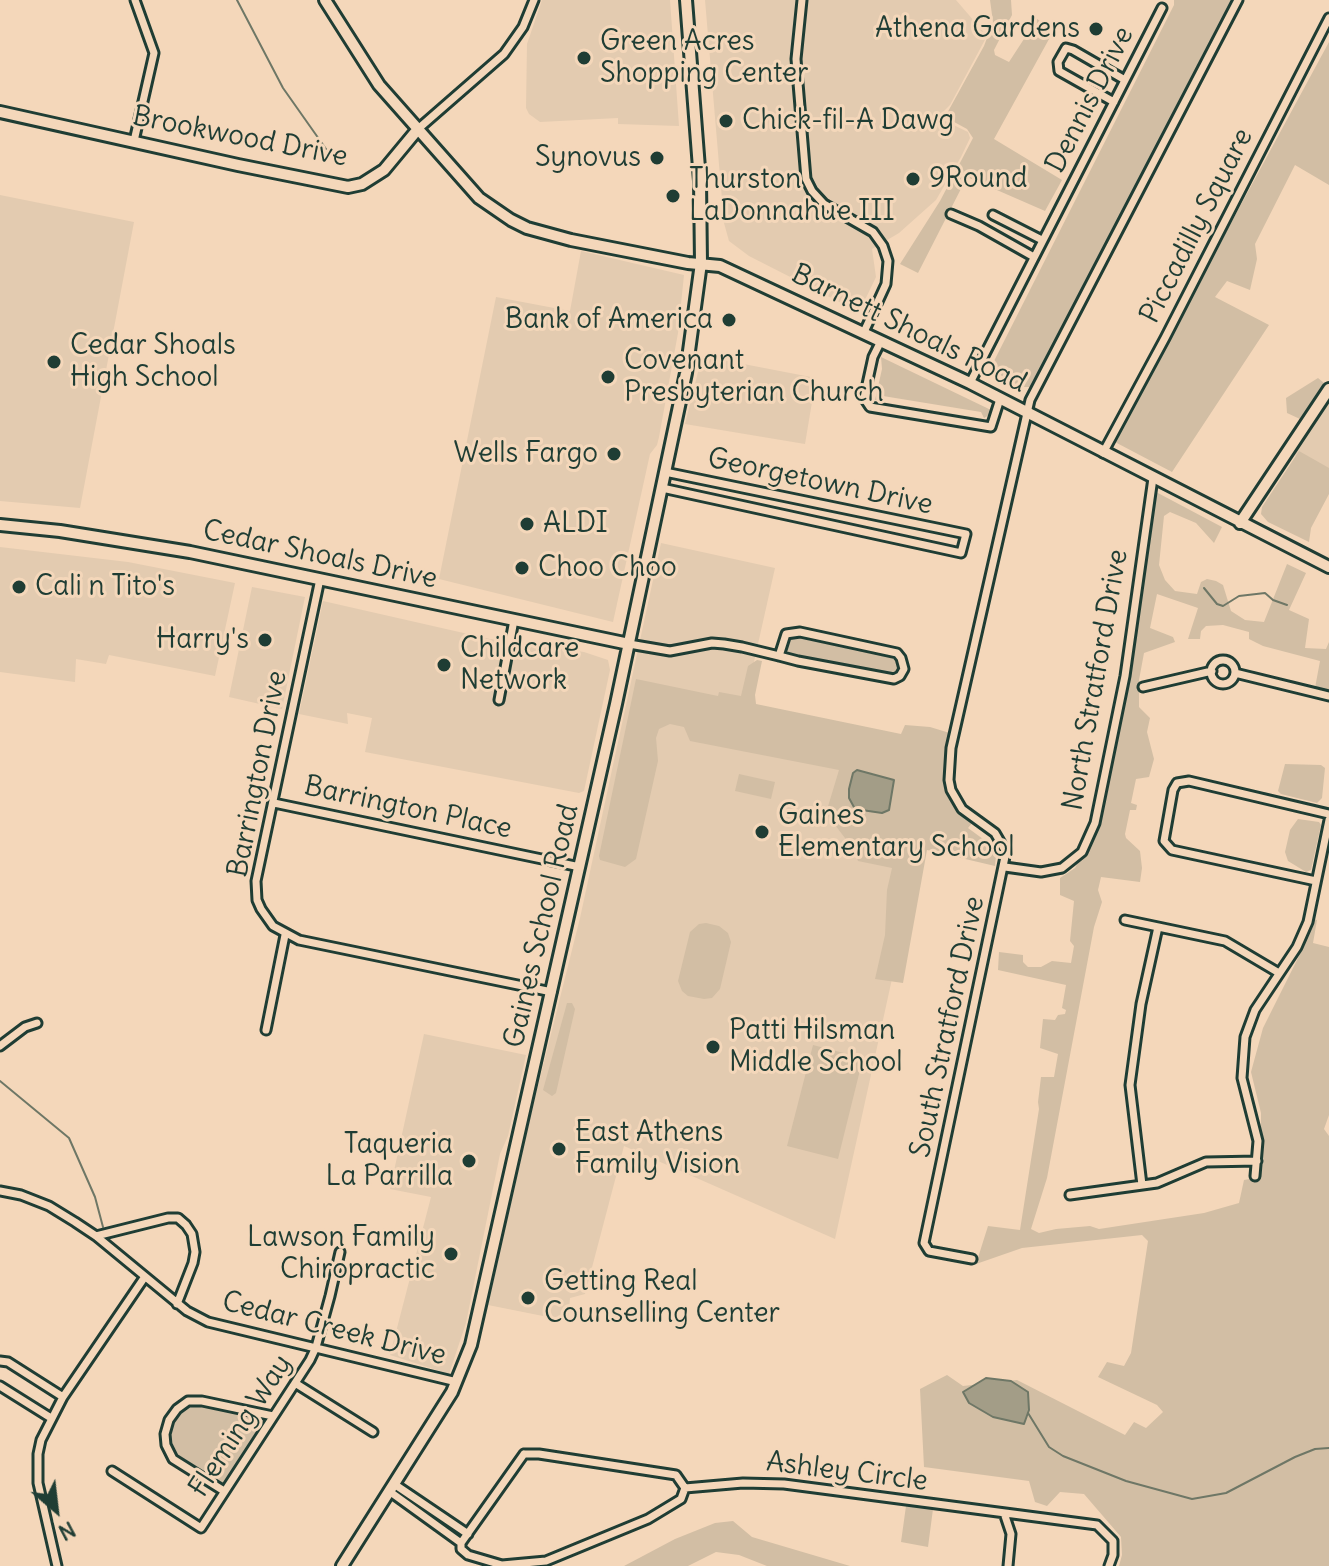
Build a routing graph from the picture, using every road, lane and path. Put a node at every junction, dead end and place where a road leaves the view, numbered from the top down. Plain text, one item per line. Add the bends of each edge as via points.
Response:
1 (135, 0) edge
2 (325, 0) edge
3 (534, 0) edge
4 (686, 0) edge
5 (802, 0) edge
6 (1238, 0) edge
7 (1162, 8) dead end
8 (1329, 18) edge
9 (1125, 80) junction
10 (1114, 102) junction
11 (0, 112) edge
12 (418, 129) junction
13 (134, 141) junction
14 (951, 214) dead end
15 (993, 215) dead end
16 (1042, 240) junction
17 (1034, 257) junction
18 (701, 263) junction
19 (864, 332) junction
20 (881, 341) junction
21 (970, 383) junction
22 (1329, 389) edge
23 (1000, 399) junction
24 (1026, 412) junction
25 (1103, 453) junction
26 (665, 472) junction
27 (1153, 478) junction
28 (662, 488) junction
29 (1240, 523) junction
30 (0, 525) edge
31 (1329, 567) edge
32 (320, 579) junction
33 (514, 620) junction
34 (629, 644) junction
35 (779, 656) junction
36 (1212, 671) junction
37 (1235, 673) junction
38 (1143, 687) dead end
39 (1329, 696) edge
40 (499, 700) dead end
41 (274, 803) junction
42 (1329, 814) edge
43 (1329, 820) edge
44 (580, 867) junction
45 (1005, 867) junction
46 (1316, 881) junction
47 (1125, 920) dead end
48 (1158, 927) junction
49 (285, 935) junction
50 (1279, 973) junction
51 (552, 992) junction
52 (37, 1023) dead end
53 (266, 1030) dead end
54 (0, 1046) edge
55 (1257, 1161) junction
56 (1255, 1176) dead end
57 (1142, 1185) junction
58 (0, 1191) edge
59 (1070, 1195) dead end
60 (96, 1236) junction
61 (340, 1252) dead end
62 (972, 1259) dead end
63 (144, 1278) junction
64 (177, 1304) junction
65 (316, 1347) junction
66 (0, 1361) edge
67 (457, 1382) junction
68 (295, 1383) junction
69 (0, 1386) edge
70 (63, 1397) junction
71 (273, 1416) junction
72 (51, 1418) junction
73 (373, 1432) dead end
74 (112, 1471) dead end
75 (392, 1488) junction
76 (685, 1488) junction
77 (224, 1491) junction
78 (1004, 1513) junction
79 (468, 1534) junction
80 (461, 1543) junction
81 (345, 1565) edge
82 (57, 1566) edge
83 (1008, 1566) edge
84 (1109, 1566) edge

1 - 13 street via 154,53
2 - 12 main road, Barnett Shoals Road via 379,85
3 - 12 street, Brookwood Drive via 504,54
4 - 18 main road
5 - 19 street via 796,68 806,179 824,204 873,232 888,261 886,284
6 - 24 street
7 - 9 street, Dennis Drive
8 - 25 street, Piccadilly Square
9 - 10 street, Dennis Drive
9 - 10 street via 1066,48 1058,62 1059,71
10 - 16 street, Dennis Drive
11 - 13 main road, Brookwood Drive
12 - 13 main road, Brookwood Drive via 384,170 348,187
12 - 18 main road, Barnett Shoals Road via 479,198 527,228
14 - 17 street
15 - 16 street
16 - 17 street, Dennis Drive
17 - 21 street, Dennis Drive
18 - 19 main road, Barnett Shoals Road via 720,266
18 - 26 main road, Gaines School Road
19 - 20 main road, Barnett Shoals Road
20 - 21 main road, Barnett Shoals Road
20 - 23 street via 864,398 870,407 991,427
21 - 23 main road, Barnett Shoals Road
22 - 29 main road
23 - 24 main road, Barnett Shoals Road
24 - 25 main road, Barnett Shoals Road
24 - 45 street, South Stratford Drive via 951,748 949,780 962,809 1003,843
25 - 27 main road, Barnett Shoals Road
26 - 28 main road, Gaines School Road
26 - 28 street, Georgetown Drive via 966,534 961,553
27 - 29 main road, Barnett Shoals Road
27 - 45 street, North Stratford Drive via 1125,676 1095,823 1082,852 1062,868 1041,872
28 - 34 main road, Gaines School Road
29 - 31 main road, Barnett Shoals Road
30 - 32 main road, Cedar Shoals Drive via 129,541
32 - 33 main road, Cedar Shoals Drive
32 - 41 street, Barrington Drive
33 - 34 main road, Cedar Shoals Drive
33 - 40 street
34 - 35 street via 670,651 712,643
34 - 44 main road, Gaines School Road
35 - 35 street via 786,634 800,632 897,653 904,669 894,679
36 - 37 street via 1226,661
36 - 37 street via 1223,684
36 - 38 street
37 - 39 street
41 - 44 street, Barrington Place
41 - 49 street, Barrington Drive via 256,891 266,918
42 - 46 street via 1189,781 1177,783 1173,790 1164,841 1172,850
43 - 46 street
44 - 51 main road, Gaines School Road
45 - 62 street, South Stratford Drive via 924,1243 929,1251
46 - 50 street via 1303,935
47 - 48 street
48 - 50 street via 1234,945
48 - 57 street via 1130,1085
49 - 51 street
49 - 53 street
50 - 55 street via 1255,1010 1242,1057
51 - 67 main road, Gaines School Road via 480,1311
52 - 54 street
55 - 56 street
55 - 57 street via 1206,1162
57 - 59 street
58 - 60 street, Cedar Creek Drive via 49,1206
60 - 63 street, Cedar Creek Drive
60 - 64 street via 178,1218 192,1234 195,1252
61 - 65 street, Fleming Way
63 - 64 street, Cedar Creek Drive
63 - 70 street
64 - 65 street, Cedar Creek Drive via 219,1326
65 - 67 street, Cedar Creek Drive
65 - 68 street, Fleming Way
66 - 70 street
67 - 75 main road, Gaines School Road
68 - 71 street, Fleming Way
68 - 73 street
69 - 72 street
70 - 72 street
71 - 77 street, Fleming Way
71 - 77 street via 188,1401 169,1420 166,1445 173,1459
72 - 82 street via 38,1454 38,1483
74 - 77 street, Fleming Way via 201,1528
75 - 79 street
75 - 80 street
75 - 81 main road, Gaines School Road
76 - 78 street, Ashley Circle via 784,1484
76 - 79 street via 676,1475 524,1454
76 - 80 street via 681,1499 648,1519 546,1561 502,1565 468,1555
78 - 83 street via 1011,1534
78 - 84 street, Ashley Circle via 1097,1525 1113,1541
79 - 80 street

